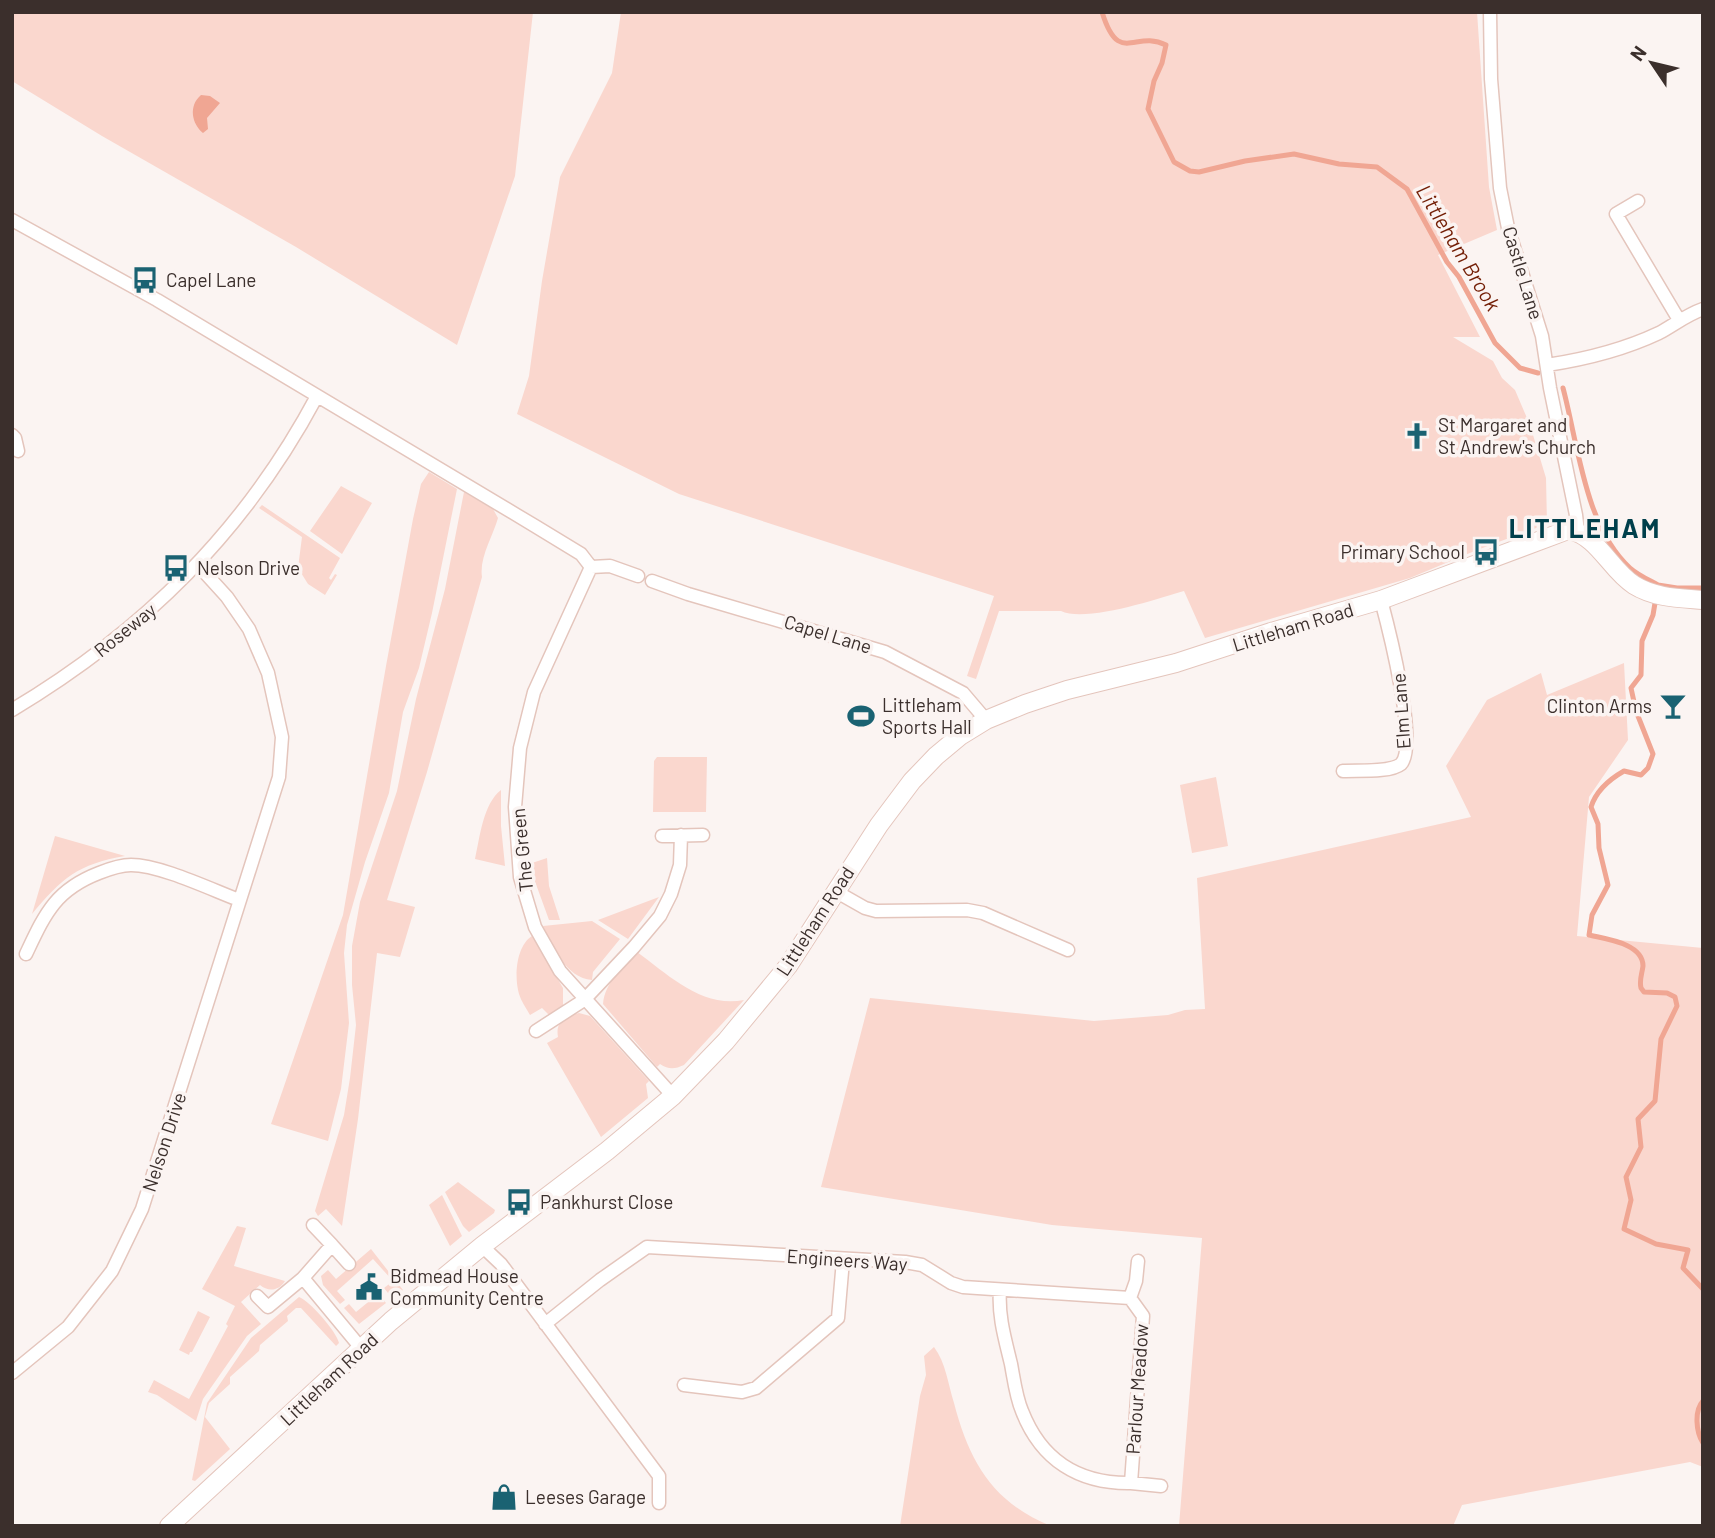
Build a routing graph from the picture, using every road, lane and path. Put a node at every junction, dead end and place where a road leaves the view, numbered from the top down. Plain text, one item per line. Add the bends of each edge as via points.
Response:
1 (1490, 12) edge
2 (1638, 201) dead end
3 (12, 220) edge
4 (1703, 309) edge
5 (1679, 320) junction
6 (1547, 365) junction
7 (317, 396) junction
8 (12, 435) edge
9 (18, 450) dead end
10 (1578, 532) junction
11 (197, 564) junction
12 (591, 568) junction
13 (638, 576) dead end
14 (652, 581) dead end
15 (1381, 600) junction
16 (1703, 600) edge
17 (12, 709) edge
18 (986, 720) junction
19 (1343, 771) dead end
20 (681, 835) junction
21 (703, 835) dead end
22 (662, 836) dead end
23 (835, 891) junction
24 (239, 900) junction
25 (1068, 950) dead end
26 (26, 954) dead end
27 (584, 1000) junction
28 (536, 1031) dead end
29 (674, 1096) junction
30 (313, 1225) dead end
31 (332, 1245) junction
32 (482, 1246) junction
33 (843, 1260) junction
34 (1138, 1261) dead end
35 (349, 1264) dead end
36 (303, 1278) junction
37 (1000, 1290) junction
38 (257, 1296) dead end
39 (1130, 1298) junction
40 (545, 1324) junction
41 (361, 1348) junction
42 (12, 1373) edge
43 (684, 1385) dead end
44 (1131, 1483) junction
45 (1161, 1486) dead end
46 (659, 1503) dead end
47 (169, 1526) edge

1 - 6 street, Castle Lane via 1500,188
2 - 5 street via 1616,214
3 - 7 street
4 - 5 street
5 - 6 street via 1629,347
6 - 10 street, Castle Lane
7 - 11 street, Roseway via 275,468
7 - 12 street via 581,554
8 - 9 street
10 - 15 street, Littleham Road via 1568,530
10 - 16 street via 1632,584 1656,594
11 - 17 street, Roseway via 124,634
11 - 24 street, Nelson Drive via 249,629 268,673 282,737 279,777
12 - 13 street via 610,566
12 - 27 street, The Green via 534,692 520,748 515,807 520,877 535,927 560,971
14 - 18 street, Capel Lane via 885,652 963,693
15 - 18 street, Littleham Road via 1176,663 1067,690
15 - 19 street, Elm Lane via 1404,698 1404,758 1392,768
18 - 23 street, Littleham Road via 960,736 912,781
20 - 21 street
20 - 22 street
20 - 27 street via 680,865 660,916
23 - 25 street via 876,911 983,913
23 - 29 street, Littleham Road via 788,966
24 - 26 street via 172,874 132,865 119,867 70,887 50,908
24 - 42 street, Nelson Drive via 142,1209 112,1271 68,1327
27 - 28 street
27 - 29 street, The Green
29 - 32 street, Littleham Road
30 - 31 street
31 - 35 street
31 - 36 street
32 - 40 street
32 - 41 street, Littleham Road
33 - 37 street, Engineers Way via 922,1265 957,1286
33 - 40 street, Engineers Way via 647,1247
33 - 43 street via 838,1318 767,1379 750,1391
34 - 39 street
36 - 38 street via 268,1307
36 - 41 street
37 - 39 street, Engineers Way
37 - 44 street, Parlour Meadow via 998,1309 1021,1410 1035,1440 1076,1473
39 - 44 street, Parlour Meadow via 1143,1316
40 - 46 street via 659,1476
41 - 47 street, Littleham Road
44 - 45 street, Parlour Meadow

